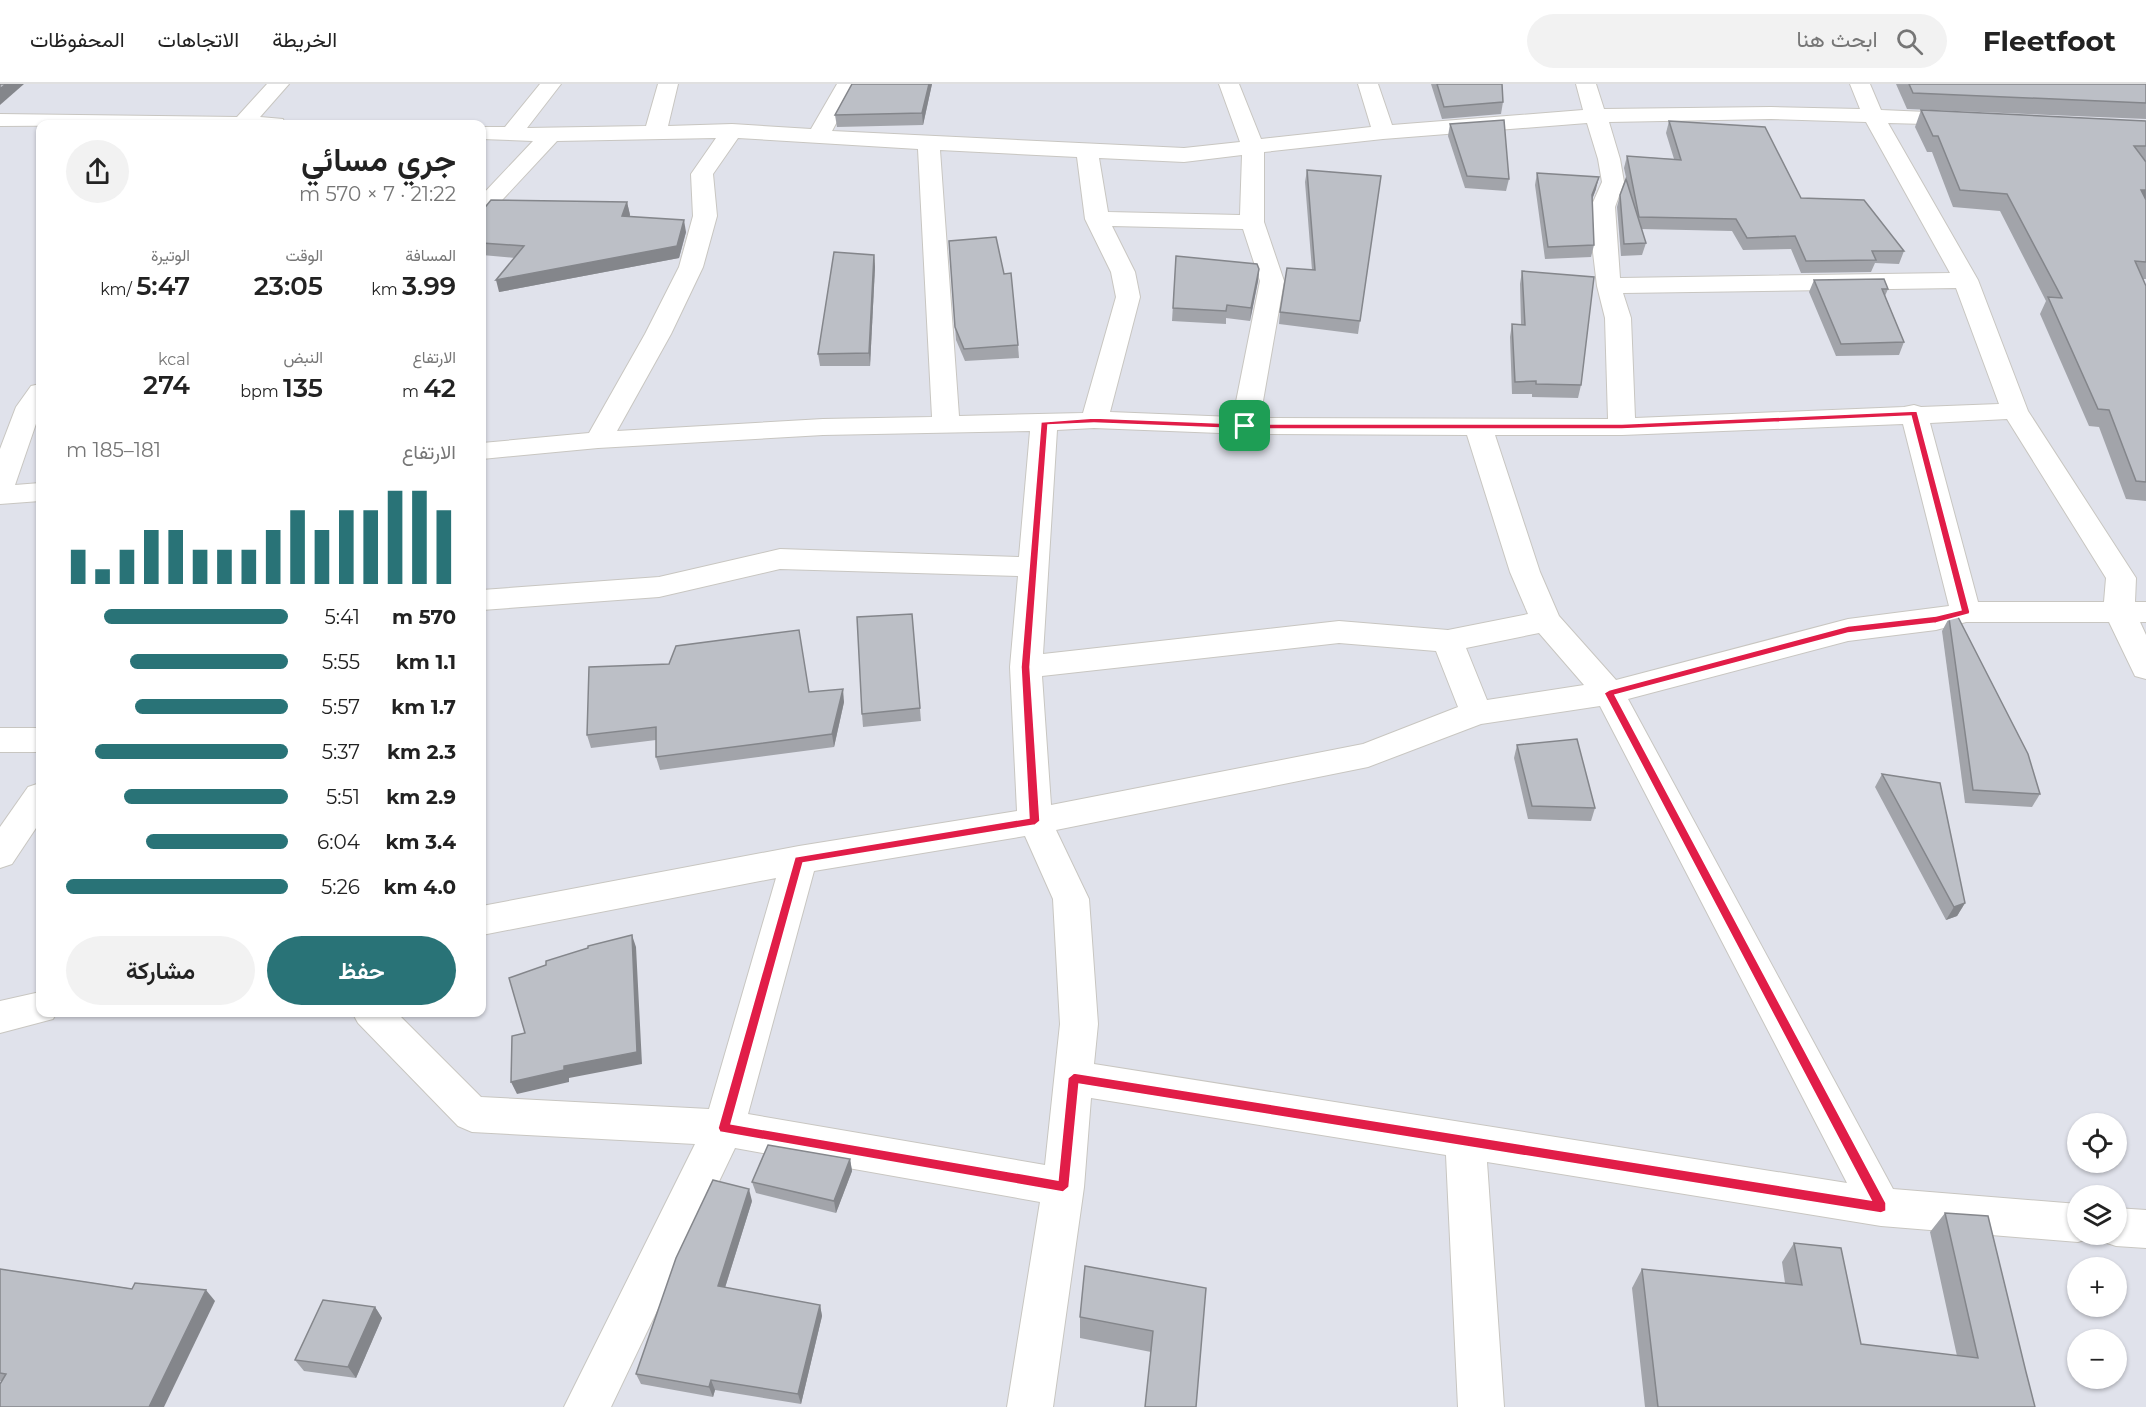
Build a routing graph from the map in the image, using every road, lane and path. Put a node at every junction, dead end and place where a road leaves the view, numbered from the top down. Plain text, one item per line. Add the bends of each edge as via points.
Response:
1 (279, 84) edge
2 (551, 84) edge
3 (668, 84) edge
4 (846, 84) edge
5 (1229, 84) edge
6 (1368, 84) edge
7 (1587, 84) edge
8 (1860, 84) edge
9 (1596, 116) junction
10 (1873, 116) junction
11 (0, 120) edge
12 (246, 120) edge
13 (1986, 120) edge
14 (36, 121) edge
15 (732, 131) junction
16 (1383, 132) junction
17 (486, 133) edge
18 (655, 133) junction
19 (510, 135) junction
20 (551, 135) junction
21 (818, 136) junction
22 (928, 143) junction
23 (1253, 147) junction
24 (1087, 150) junction
25 (486, 204) edge
26 (1097, 219) junction
27 (1252, 222) junction
28 (1966, 280) junction
29 (1609, 286) junction
30 (36, 397) edge
31 (2015, 411) junction
32 (1914, 413) junction
33 (1094, 420) junction
34 (1044, 423) junction
35 (946, 424) junction
36 (1478, 425) junction
37 (1245, 426) junction
38 (1622, 427) junction
39 (598, 440) junction
40 (486, 451) edge
41 (0, 488) edge
42 (36, 492) edge
43 (0, 495) edge
44 (1035, 567) junction
45 (486, 600) edge
46 (2133, 611) edge
47 (1966, 612) junction
48 (1546, 621) junction
49 (1448, 641) junction
50 (1026, 667) junction
51 (2146, 668) edge
52 (1609, 693) junction
53 (1476, 712) junction
54 (0, 740) edge
55 (36, 740) edge
56 (36, 802) edge
57 (1035, 821) junction
58 (0, 854) edge
59 (799, 860) junction
60 (486, 919) edge
61 (36, 1009) edge
62 (0, 1017) edge
63 (376, 1017) edge
64 (1074, 1078) junction
65 (724, 1128) junction
66 (1465, 1141) junction
67 (1063, 1187) junction
68 (1881, 1207) junction
69 (2067, 1222) edge
70 (2127, 1228) edge
71 (2146, 1229) edge
72 (587, 1407) edge
73 (1030, 1407) edge
74 (1481, 1407) edge

1 - 12 street
2 - 19 street
3 - 18 street
4 - 21 street
5 - 23 street
6 - 16 street
7 - 9 street
8 - 10 street
9 - 10 street
9 - 16 street
9 - 29 street via 1613,182 1603,207
10 - 13 street
10 - 28 street
11 - 14 street
15 - 18 street
15 - 21 street
15 - 39 street via 702,174 705,216 691,267
16 - 23 street
17 - 19 street
18 - 20 street
19 - 20 street
20 - 25 street
21 - 22 street
22 - 24 street
22 - 35 street
23 - 24 street via 1184,155
23 - 27 street
24 - 26 street
26 - 27 street
26 - 33 street via 1123,272 1128,297
27 - 37 street via 1272,281
28 - 29 street
28 - 31 street
29 - 38 street via 1618,318
30 - 41 street
31 - 32 street
31 - 46 street via 2121,578
32 - 38 street
32 - 47 street
33 - 34 street
33 - 37 street
34 - 35 street
34 - 44 street
35 - 39 street
36 - 37 street
36 - 38 street
36 - 48 street via 1525,572
39 - 40 street
42 - 43 street
44 - 45 street via 780,559 659,587
44 - 50 street
46 - 47 street
46 - 51 street
47 - 52 street via 1936,620 1848,630
48 - 49 street
48 - 52 street
49 - 50 street via 1340,632
49 - 53 street
50 - 57 street
52 - 53 street
52 - 68 street
53 - 57 street via 1368,755
54 - 55 street
56 - 58 street
57 - 59 street
57 - 64 street via 1071,899 1079,1024
59 - 60 street
59 - 65 street
61 - 62 street
63 - 65 street via 472,1114
64 - 66 street
64 - 67 street
65 - 67 street
65 - 72 street
66 - 68 street
66 - 74 street
67 - 73 street
68 - 69 street
70 - 71 street

